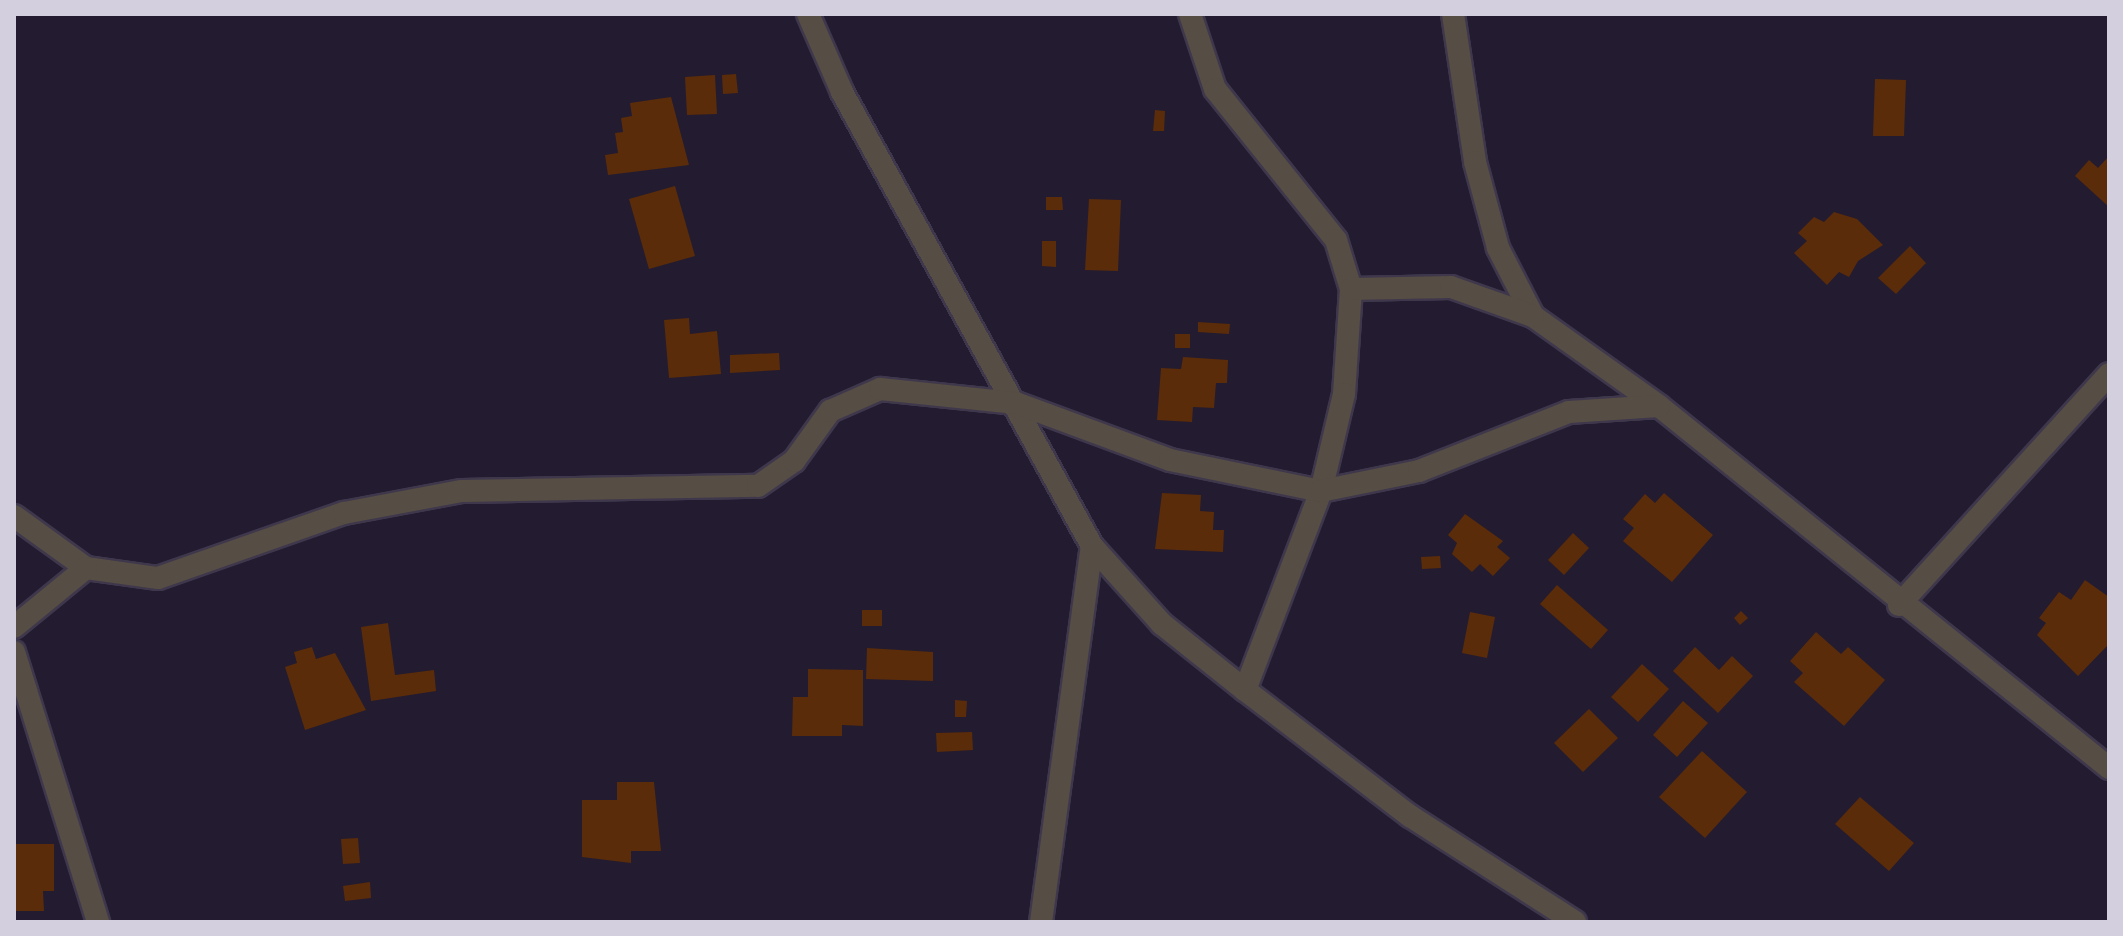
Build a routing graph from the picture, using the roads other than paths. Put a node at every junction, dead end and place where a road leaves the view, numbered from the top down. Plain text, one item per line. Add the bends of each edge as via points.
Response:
1 (808, 14) edge
2 (1190, 14) edge
3 (1453, 14) edge
4 (1351, 289) junction
5 (1533, 316) junction
6 (2109, 374) edge
7 (1016, 403) junction
8 (1659, 406) junction
9 (1321, 491) junction
10 (14, 516) edge
11 (1092, 546) junction
12 (86, 568) junction
13 (1899, 605) junction
14 (14, 627) edge
15 (14, 652) edge
16 (1245, 690) junction
17 (2109, 768) edge
18 (98, 922) edge
19 (1041, 922) edge
20 (1575, 922) edge

1 - 7 street via 857,120
2 - 4 street via 1215,89 1336,240
3 - 5 street via 1475,162 1498,248
4 - 5 street via 1451,287
4 - 9 street via 1344,394
5 - 8 street
6 - 13 street
7 - 9 street via 1170,460
7 - 11 street
7 - 12 street via 903,390 859,393 830,411 778,476 758,486 462,491 344,513 158,578
8 - 9 street via 1569,412 1419,471
8 - 13 street
9 - 16 street
10 - 12 street
11 - 16 street via 1162,624
11 - 19 street
12 - 14 street
13 - 17 street
15 - 18 street
16 - 20 street via 1410,816

